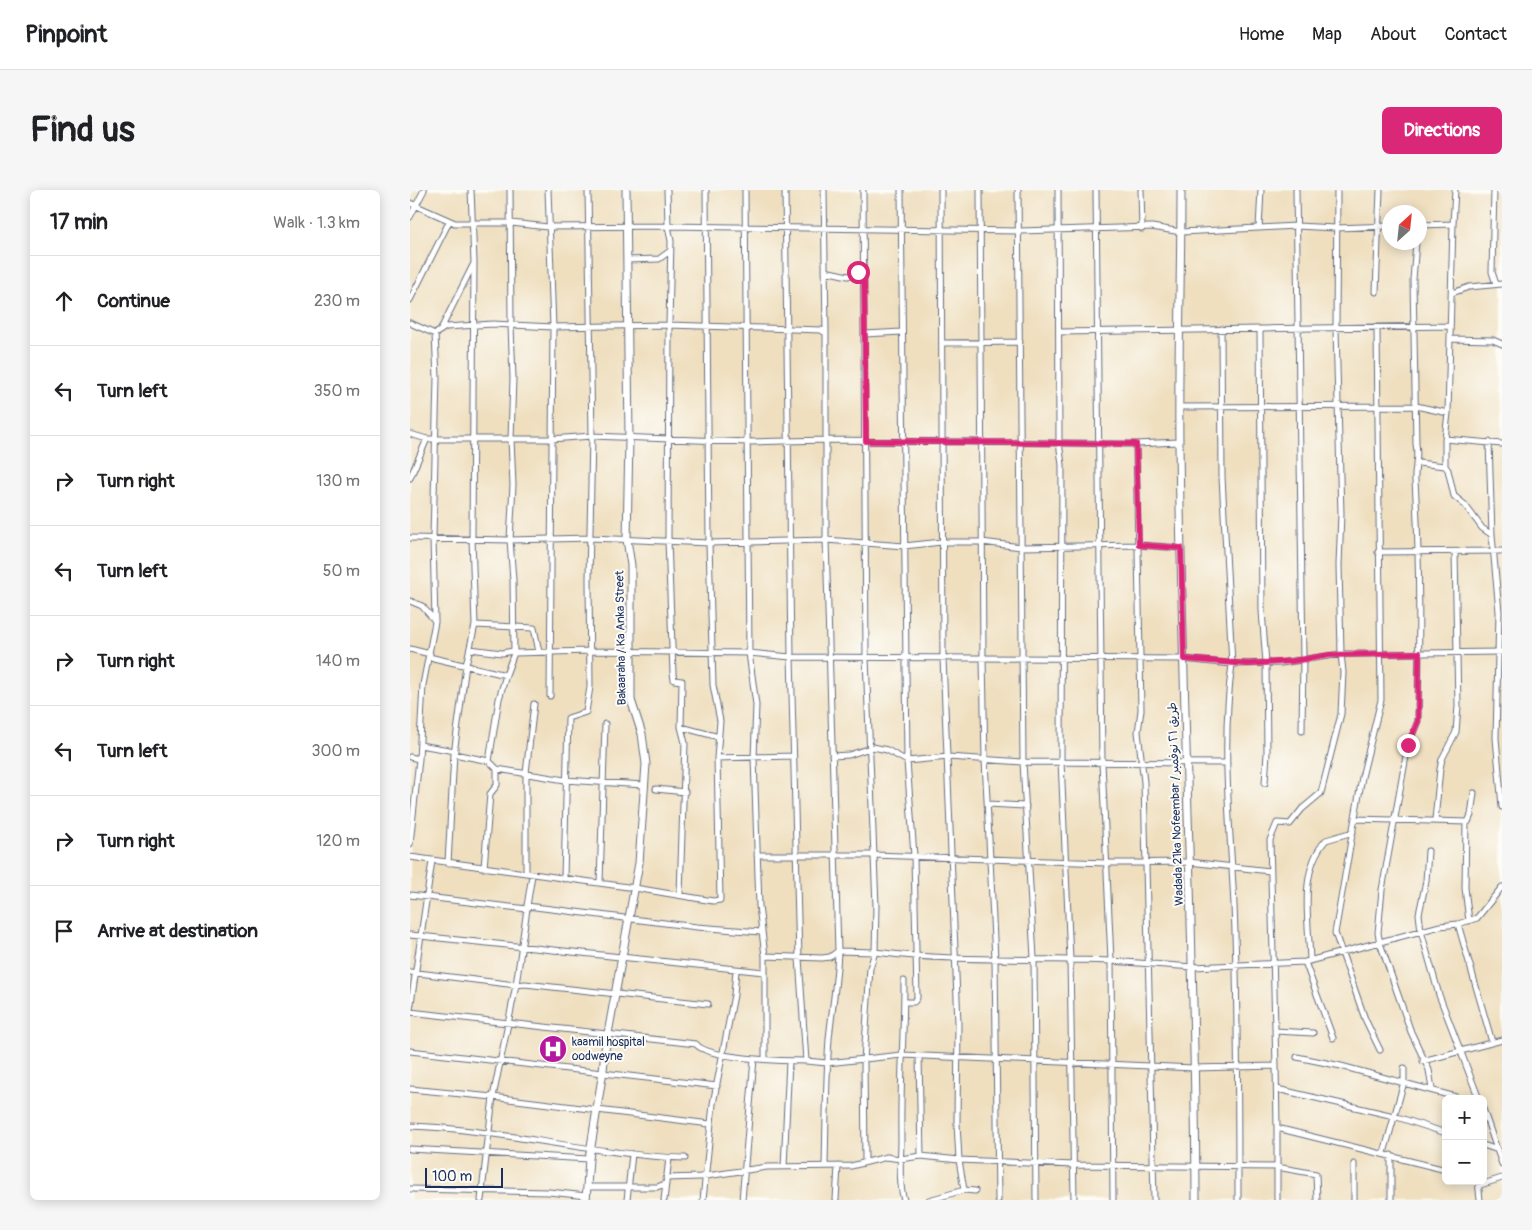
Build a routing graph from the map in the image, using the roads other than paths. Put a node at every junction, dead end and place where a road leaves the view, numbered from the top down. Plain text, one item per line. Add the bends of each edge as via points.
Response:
1 (424, 190) edge
2 (471, 190) edge
3 (510, 190) edge
4 (548, 190) edge
5 (588, 190) edge
6 (626, 190) edge
7 (667, 190) edge
8 (706, 190) edge
9 (745, 190) edge
10 (785, 190) edge
11 (824, 190) edge
12 (863, 190) edge
13 (901, 190) edge
14 (941, 190) edge
15 (980, 190) edge
16 (1018, 190) edge
17 (1058, 190) edge
18 (1096, 190) edge
19 (1141, 190) edge
20 (1181, 190) edge
21 (1260, 190) edge
22 (1296, 190) edge
23 (1337, 190) edge
24 (1380, 190) edge
25 (1455, 190) edge
26 (1494, 190) edge
27 (413, 204) edge
28 (410, 218) edge
29 (449, 222) junction
30 (511, 223) junction
31 (471, 224) junction
32 (1453, 224) junction
33 (1427, 225) edge
34 (588, 226) junction
35 (668, 226) junction
36 (706, 226) junction
37 (1296, 226) junction
38 (548, 227) junction
39 (626, 227) junction
40 (746, 227) junction
41 (786, 227) junction
42 (1378, 227) junction
43 (1382, 227) edge
44 (825, 228) junction
45 (864, 228) junction
46 (902, 228) junction
47 (1260, 228) junction
48 (1336, 228) junction
49 (1097, 229) junction
50 (1142, 229) junction
51 (941, 230) junction
52 (980, 230) junction
53 (1020, 230) junction
54 (1057, 230) junction
55 (1181, 232) junction
56 (1415, 250) edge
57 (670, 251) junction
58 (627, 260) junction
59 (474, 262) junction
60 (864, 270) junction
61 (825, 271) junction
62 (1499, 284) edge
63 (1376, 292) dead end
64 (1452, 293) junction
65 (410, 300) edge
66 (410, 323) edge
67 (668, 324) junction
68 (473, 325) junction
69 (628, 325) junction
70 (709, 325) junction
71 (511, 326) junction
72 (589, 326) junction
73 (1450, 326) junction
74 (552, 327) junction
75 (748, 328) junction
76 (1414, 328) junction
77 (440, 329) junction
78 (1180, 329) junction
79 (1221, 329) junction
80 (1260, 329) junction
81 (1336, 329) junction
82 (1377, 329) junction
83 (787, 330) junction
84 (1299, 330) junction
85 (902, 332) junction
86 (1059, 332) junction
87 (1098, 332) junction
88 (826, 333) junction
89 (435, 334) junction
90 (865, 334) junction
91 (1450, 339) junction
92 (1020, 342) junction
93 (942, 343) junction
94 (981, 344) junction
95 (1502, 344) edge
96 (1221, 406) junction
97 (1260, 406) junction
98 (1300, 406) junction
99 (1338, 406) junction
100 (1416, 406) junction
101 (1377, 407) junction
102 (1180, 408) junction
103 (1448, 413) junction
104 (410, 434) edge
105 (592, 436) junction
106 (474, 437) junction
107 (435, 438) junction
108 (427, 439) junction
109 (511, 439) junction
110 (552, 439) junction
111 (629, 439) junction
112 (668, 440) junction
113 (709, 440) junction
114 (827, 440) junction
115 (1445, 440) junction
116 (866, 441) junction
117 (748, 442) junction
118 (788, 442) junction
119 (904, 442) junction
120 (942, 442) junction
121 (983, 442) junction
122 (1020, 442) junction
123 (1059, 442) junction
124 (1100, 442) junction
125 (1179, 442) junction
126 (1488, 442) junction
127 (1136, 444) junction
128 (1502, 444) edge
129 (1418, 463) junction
130 (1445, 466) junction
131 (410, 478) edge
132 (1492, 535) junction
133 (410, 538) edge
134 (434, 538) junction
135 (472, 538) junction
136 (550, 538) junction
137 (590, 538) junction
138 (510, 540) junction
139 (628, 540) junction
140 (668, 540) junction
141 (826, 540) junction
142 (750, 542) junction
143 (788, 542) junction
144 (866, 542) junction
145 (942, 542) junction
146 (982, 542) junction
147 (709, 543) junction
148 (1139, 545) junction
149 (904, 546) junction
150 (1100, 546) junction
151 (1060, 547) junction
152 (1021, 548) junction
153 (1181, 548) junction
154 (1493, 551) junction
155 (1502, 551) edge
156 (1378, 552) junction
157 (1455, 552) junction
158 (1418, 553) junction
159 (410, 601) edge
160 (435, 622) junction
161 (475, 625) junction
162 (513, 628) junction
163 (410, 649) edge
164 (470, 649) junction
165 (590, 651) junction
166 (514, 652) junction
167 (539, 652) junction
168 (631, 652) junction
169 (673, 652) junction
170 (712, 652) junction
171 (1458, 652) junction
172 (550, 653) junction
173 (749, 653) junction
174 (1381, 653) junction
175 (1419, 653) junction
176 (1500, 653) edge
177 (1341, 654) junction
178 (430, 655) junction
179 (829, 657) junction
180 (791, 658) junction
181 (866, 658) junction
182 (906, 658) junction
183 (943, 658) junction
184 (983, 658) junction
185 (1022, 658) junction
186 (1062, 658) junction
187 (1303, 658) junction
188 (1140, 659) junction
189 (1184, 659) junction
190 (1102, 660) junction
191 (1266, 663) junction
192 (1232, 664) junction
193 (466, 665) junction
194 (506, 676) junction
195 (550, 696) dead end
196 (534, 704) dead end
197 (605, 724) dead end
198 (681, 727) junction
199 (1302, 731) dead end
200 (719, 737) junction
201 (420, 744) junction
202 (871, 748) junction
203 (455, 753) junction
204 (793, 756) junction
205 (832, 756) junction
206 (410, 757) edge
207 (948, 757) junction
208 (717, 758) junction
209 (754, 758) junction
210 (419, 759) junction
211 (985, 760) junction
212 (1500, 760) edge
213 (488, 761) junction
214 (907, 761) junction
215 (1061, 761) junction
216 (1023, 762) junction
217 (1102, 762) junction
218 (1227, 763) junction
219 (1142, 764) junction
220 (1185, 764) junction
221 (497, 769) junction
222 (526, 773) junction
223 (565, 780) junction
224 (604, 783) junction
225 (1265, 783) dead end
226 (644, 785) junction
227 (656, 789) dead end
228 (685, 792) junction
229 (1474, 793) dead end
230 (988, 804) junction
231 (1026, 806) junction
232 (1502, 807) edge
233 (1355, 819) junction
234 (1435, 820) junction
235 (1396, 821) junction
236 (1466, 822) junction
237 (1353, 832) junction
238 (410, 844) edge
239 (1428, 851) dead end
240 (797, 854) junction
241 (835, 854) junction
242 (756, 855) junction
243 (874, 855) junction
244 (914, 856) junction
245 (951, 856) junction
246 (410, 857) edge
247 (990, 859) junction
248 (432, 861) junction
249 (1028, 861) junction
250 (1066, 862) junction
251 (1147, 862) junction
252 (1189, 862) junction
253 (448, 863) junction
254 (1107, 863) junction
255 (1231, 866) junction
256 (484, 868) junction
257 (1270, 871) junction
258 (529, 874) junction
259 (564, 879) junction
260 (600, 883) junction
261 (635, 888) junction
262 (1502, 888) edge
263 (680, 894) junction
264 (410, 895) edge
265 (426, 897) junction
266 (527, 908) junction
267 (630, 919) junction
268 (1468, 921) junction
269 (1458, 924) junction
270 (761, 932) junction
271 (1421, 932) junction
272 (410, 935) edge
273 (421, 937) junction
274 (1380, 943) junction
275 (520, 945) junction
276 (838, 951) junction
277 (875, 952) junction
278 (1341, 954) junction
279 (765, 956) junction
280 (916, 957) junction
281 (622, 958) junction
282 (799, 958) junction
283 (1034, 958) junction
284 (955, 959) junction
285 (995, 959) junction
286 (1070, 959) junction
287 (1110, 961) junction
288 (1308, 962) junction
289 (1150, 965) junction
290 (1273, 965) junction
291 (1236, 966) junction
292 (1193, 967) junction
293 (736, 970) junction
294 (410, 972) edge
295 (417, 972) junction
296 (764, 972) junction
297 (904, 981) dead end
298 (516, 985) junction
299 (616, 995) junction
300 (904, 1002) junction
301 (708, 1004) dead end
302 (410, 1011) edge
303 (508, 1022) junction
304 (1275, 1032) junction
305 (608, 1033) junction
306 (1313, 1033) dead end
307 (1333, 1038) dead end
308 (1492, 1042) junction
309 (1501, 1042) edge
310 (1380, 1050) dead end
311 (1462, 1050) junction
312 (410, 1051) edge
313 (723, 1053) junction
314 (902, 1055) junction
315 (919, 1056) junction
316 (1297, 1057) dead end
317 (957, 1058) junction
318 (997, 1058) junction
319 (754, 1059) junction
320 (765, 1059) junction
321 (501, 1060) junction
322 (864, 1060) junction
323 (1423, 1060) junction
324 (788, 1061) junction
325 (806, 1062) junction
326 (1036, 1062) junction
327 (1072, 1062) junction
328 (828, 1063) junction
329 (1114, 1064) junction
330 (1238, 1065) junction
331 (1152, 1066) junction
332 (1276, 1066) junction
333 (1194, 1068) junction
334 (1404, 1068) dead end
335 (604, 1071) junction
336 (1404, 1082) junction
337 (717, 1086) junction
338 (410, 1089) edge
339 (1277, 1089) junction
340 (1432, 1089) junction
341 (1450, 1095) edge
342 (1478, 1095) edge
343 (494, 1097) junction
344 (596, 1111) junction
345 (1394, 1116) junction
346 (1487, 1118) edge
347 (710, 1124) junction
348 (410, 1126) edge
349 (1277, 1128) junction
350 (488, 1132) junction
351 (1442, 1132) edge
352 (1499, 1147) edge
353 (410, 1149) edge
354 (591, 1150) junction
355 (486, 1152) junction
356 (1384, 1153) junction
357 (632, 1154) junction
358 (1391, 1155) junction
359 (921, 1156) junction
360 (669, 1158) junction
361 (684, 1158) dead end
362 (590, 1159) junction
363 (900, 1159) junction
364 (959, 1160) junction
365 (865, 1161) junction
366 (998, 1162) junction
367 (1035, 1162) junction
368 (1354, 1164) dead end
369 (1502, 1164) edge
370 (1074, 1165) junction
371 (825, 1166) junction
372 (838, 1166) junction
373 (1114, 1166) junction
374 (1154, 1166) junction
375 (784, 1167) junction
376 (1238, 1167) junction
377 (1277, 1167) junction
378 (1196, 1168) junction
379 (745, 1169) junction
380 (1442, 1169) edge
381 (705, 1176) junction
382 (666, 1178) junction
383 (1502, 1178) edge
384 (1487, 1181) edge
385 (666, 1184) junction
386 (1479, 1185) edge
387 (588, 1187) junction
388 (628, 1187) junction
389 (410, 1189) edge
390 (482, 1190) junction
391 (964, 1190) junction
392 (975, 1191) dead end
393 (586, 1198) edge
394 (481, 1200) edge
395 (627, 1200) edge
396 (664, 1200) edge
397 (703, 1200) edge
398 (742, 1200) edge
399 (836, 1200) edge
400 (904, 1200) edge
401 (929, 1200) edge
402 (998, 1200) edge
403 (1036, 1200) edge
404 (1074, 1200) edge
405 (1114, 1200) edge
406 (1154, 1200) edge
407 (1196, 1200) edge
408 (1238, 1200) edge
409 (1277, 1200) edge
410 (1317, 1200) edge
411 (1354, 1200) edge
412 (1391, 1200) edge
413 (1480, 1200) edge

1 - 27 street
2 - 31 street
3 - 30 street
4 - 38 street
5 - 34 street
6 - 39 street, Bakaaraha / Ka Anka Street
7 - 35 street
8 - 36 street
9 - 40 street
10 - 41 street
11 - 44 street
12 - 45 street
13 - 46 street
14 - 51 street
15 - 52 street
16 - 53 street
17 - 54 street
18 - 49 street
19 - 50 street
20 - 55 street, Wadada 21ka Nofeembar / طريق ٢١ نوفمبر
21 - 47 street
22 - 37 street
23 - 48 street
24 - 42 street
25 - 32 street
26 - 62 street via 1492,272
27 - 28 street
27 - 29 street
29 - 31 street
29 - 65 street
30 - 31 street
30 - 38 street
30 - 71 street
31 - 59 street
32 - 33 street
32 - 64 street
34 - 38 street
34 - 39 street
34 - 72 street
35 - 36 street
35 - 39 street
35 - 57 street via 672,241
36 - 40 street
36 - 70 street
37 - 47 street
37 - 48 street
37 - 84 street
38 - 74 street
39 - 58 street, Bakaaraha / Ka Anka Street
40 - 41 street
40 - 75 street
41 - 44 street
41 - 83 street
42 - 43 street
42 - 48 street
42 - 63 street
44 - 45 street
44 - 61 street
45 - 46 street
45 - 60 street
46 - 51 street
46 - 85 street
47 - 55 street
48 - 81 street
49 - 50 street
49 - 54 street
49 - 87 street
50 - 55 street via 1152,227
51 - 52 street
51 - 93 street
52 - 53 street
52 - 94 street
53 - 54 street
53 - 92 street
54 - 86 street
55 - 78 street, Wadada 21ka Nofeembar / طريق ٢١ نوفمبر
56 - 76 street
57 - 58 street via 659,259
57 - 67 street
58 - 69 street, Bakaaraha / Ka Anka Street
59 - 68 street
59 - 77 street
60 - 61 street via 848,276
60 - 90 street
61 - 88 street
62 - 64 street via 1470,287
64 - 73 street
66 - 89 street
67 - 69 street
67 - 70 street
67 - 112 street
68 - 71 street
68 - 77 street
68 - 106 street
69 - 72 street
69 - 111 street, Bakaaraha / Ka Anka Street
70 - 75 street
70 - 113 street
71 - 74 street
71 - 109 street
72 - 74 street
72 - 105 street
73 - 76 street
73 - 91 street
74 - 110 street
75 - 83 street
75 - 117 street
76 - 82 street
76 - 100 street
77 - 89 street
78 - 79 street
78 - 87 street
78 - 102 street, Wadada 21ka Nofeembar / طريق ٢١ نوفمبر
79 - 80 street
79 - 96 street
80 - 84 street
80 - 97 street
81 - 82 street
81 - 84 street
81 - 99 street
82 - 101 street
83 - 88 street via 821,330
83 - 118 street
84 - 98 street
85 - 90 street
85 - 119 street
86 - 87 street
86 - 123 street
87 - 124 street
88 - 114 street
89 - 107 street
90 - 116 street
91 - 95 street via 1493,340
91 - 103 street
92 - 94 street
92 - 122 street
93 - 94 street
93 - 120 street
94 - 121 street
96 - 97 street
96 - 102 street
96 - 192 street
97 - 98 street
97 - 191 street via 1262,610
98 - 99 street
98 - 187 street
99 - 101 street
99 - 177 street
100 - 101 street
100 - 103 street
100 - 129 street
101 - 156 street
102 - 125 street, Wadada 21ka Nofeembar / طريق ٢١ نوفمبر
103 - 115 street
104 - 108 street
105 - 110 street
105 - 111 street
105 - 137 street
106 - 107 street
106 - 109 street
106 - 135 street
107 - 108 street
107 - 134 street
108 - 131 street
109 - 110 street
109 - 138 street
110 - 136 street
111 - 112 street
111 - 139 street, Bakaaraha / Ka Anka Street
112 - 113 street
112 - 140 street
113 - 117 street
113 - 147 street
114 - 116 street
114 - 118 street
114 - 141 street
115 - 126 street
115 - 130 street
116 - 119 street
116 - 144 street
117 - 118 street
117 - 142 street
118 - 143 street
119 - 120 street
119 - 149 street
120 - 121 street
120 - 145 street
121 - 122 street
121 - 146 street
122 - 123 street
122 - 152 street
123 - 124 street
123 - 151 street via 1062,465
124 - 127 street
124 - 150 street
125 - 127 street
125 - 153 street, Wadada 21ka Nofeembar / طريق ٢١ نوفمبر
126 - 128 street
126 - 132 street
127 - 148 street
129 - 130 street
129 - 158 street via 1415,479
130 - 132 street via 1454,496
132 - 154 street
133 - 134 street
134 - 135 street
134 - 160 street
135 - 138 street
135 - 161 street
136 - 137 street
136 - 138 street
136 - 172 street
137 - 139 street
137 - 165 street
138 - 162 street
139 - 140 street
139 - 168 street, Bakaaraha / Ka Anka Street
140 - 147 street
140 - 169 street
141 - 143 street
141 - 144 street
141 - 179 street
142 - 143 street
142 - 147 street
142 - 173 street
143 - 180 street
144 - 149 street
144 - 181 street
145 - 146 street
145 - 149 street
145 - 183 street
146 - 152 street
146 - 184 street
147 - 170 street
148 - 150 street
148 - 153 street
148 - 188 street via 1137,606
149 - 182 street
150 - 151 street
150 - 190 street
151 - 152 street
151 - 186 street
152 - 185 street
153 - 189 street, Wadada 21ka Nofeembar / طريق ٢١ نوفمبر
154 - 155 street
154 - 157 street
154 - 176 street
156 - 158 street
156 - 174 street
157 - 158 street
157 - 171 street
158 - 175 street
159 - 160 street via 422,606
160 - 178 street
161 - 162 street
161 - 164 street
162 - 166 street
162 - 167 street via 534,628
163 - 178 street
164 - 166 street
164 - 193 street
165 - 168 street
165 - 172 street
165 - 223 street via 589,707 584,714 568,718
166 - 167 street
166 - 194 street
167 - 172 street
168 - 169 street
168 - 226 street, Bakaaraha / Ka Anka Street via 631,700 644,743
169 - 170 street
169 - 198 street via 674,680 682,681
170 - 173 street
170 - 200 street
171 - 175 street
171 - 176 street
171 - 234 street via 1456,732 1442,758
172 - 195 street
173 - 180 street
173 - 209 street via 756,705
174 - 175 street
174 - 177 street
174 - 233 street via 1379,710
175 - 235 street via 1418,721 1408,745
176 - 212 street
177 - 187 street
177 - 257 street via 1341,714 1322,788 1290,824 1277,823 1270,840
178 - 193 street
178 - 201 street via 423,685
179 - 180 street
179 - 181 street
179 - 205 street
180 - 204 street
181 - 182 street
181 - 202 street
182 - 183 street
182 - 214 street
183 - 184 street
183 - 207 street
184 - 185 street
184 - 211 street
185 - 186 street
185 - 216 street
186 - 190 street
186 - 215 street
187 - 191 street
187 - 199 street
188 - 189 street
188 - 190 street
188 - 219 street via 1138,732
189 - 192 street
189 - 220 street, Wadada 21ka Nofeembar / طريق ٢١ نوفمبر
190 - 217 street
191 - 192 street
191 - 225 street
192 - 218 street
193 - 194 street
193 - 203 street
194 - 213 street
196 - 222 street
197 - 224 street
198 - 200 street
198 - 228 street via 685,743
200 - 208 street
201 - 203 street
201 - 210 street
202 - 205 street
202 - 214 street via 887,750
202 - 243 street
203 - 213 street
203 - 253 street
204 - 209 street
204 - 240 street
205 - 241 street
206 - 210 street
207 - 211 street
207 - 214 street
207 - 245 street
208 - 209 street
208 - 263 street via 720,900 713,902
209 - 242 street
210 - 238 street
211 - 216 street
211 - 230 street
212 - 232 street
213 - 221 street
214 - 244 street
215 - 216 street
215 - 217 street
215 - 250 street
216 - 231 street
217 - 219 street
217 - 254 street
218 - 220 street
218 - 255 street
219 - 220 street
219 - 251 street
220 - 252 street, Wadada 21ka Nofeembar / طريق ٢١ نوفمبر
221 - 222 street
221 - 256 street via 497,785 490,794
222 - 223 street
222 - 258 street
223 - 224 street
223 - 259 street
224 - 226 street
224 - 260 street
226 - 261 street, Bakaaraha / Ka Anka Street
227 - 228 street
228 - 263 street
229 - 236 street via 1470,820
230 - 231 street
230 - 247 street
231 - 249 street
233 - 235 street
233 - 237 street
234 - 235 street
234 - 236 street
235 - 274 street via 1381,895
236 - 268 street
237 - 278 street via 1335,933
237 - 288 street via 1326,840 1310,864
239 - 271 street via 1419,914
240 - 241 street
240 - 242 street
240 - 282 street
241 - 243 street
241 - 276 street
242 - 270 street
243 - 244 street
243 - 277 street
244 - 245 street
244 - 280 street
245 - 247 street
245 - 284 street
246 - 248 street
247 - 249 street
247 - 285 street
248 - 253 street
248 - 265 street
249 - 250 street
249 - 283 street
250 - 254 street
250 - 286 street
251 - 252 street
251 - 254 street
251 - 289 street
252 - 255 street
252 - 292 street, Wadada 21ka Nofeembar / طريق ٢١ نوفمبر
253 - 256 street
254 - 287 street
255 - 257 street
255 - 291 street
256 - 258 street
257 - 290 street
258 - 259 street
258 - 266 street
259 - 260 street
260 - 261 street
261 - 263 street
261 - 267 street, Bakaaraha / Ka Anka Street
262 - 268 street via 1477,918
264 - 265 street
265 - 266 street
265 - 273 street
266 - 267 street
266 - 275 street
267 - 270 street
267 - 281 street, Bakaaraha / Ka Anka Street
268 - 269 street
269 - 271 street
269 - 308 street
270 - 279 street
271 - 274 street
271 - 311 street via 1439,995
272 - 273 street
273 - 275 street
273 - 295 street
274 - 278 street
274 - 323 street
275 - 281 street
275 - 298 street
276 - 277 street
276 - 282 street via 830,957
276 - 328 street
277 - 280 street
277 - 322 street via 870,968
278 - 288 street
278 - 310 street
279 - 282 street
279 - 296 street
280 - 284 street
280 - 300 street via 917,998 914,1002
281 - 293 street
281 - 299 street, Bakaaraha / Ka Anka Street
282 - 325 street
283 - 285 street
283 - 286 street
283 - 326 street
284 - 285 street
284 - 317 street
285 - 318 street
286 - 287 street
286 - 327 street
287 - 289 street
287 - 329 street
288 - 290 street
288 - 307 street
289 - 292 street
289 - 331 street
290 - 291 street
290 - 304 street
291 - 292 street
291 - 330 street
292 - 333 street, Wadada 21ka Nofeembar / طريق ٢١ نوفمبر
293 - 296 street
293 - 313 street
294 - 295 street
295 - 298 street
295 - 302 street
296 - 320 street
297 - 300 street
298 - 299 street
298 - 303 street
299 - 301 street
299 - 305 street, Bakaaraha / Ka Anka Street
300 - 314 street
302 - 303 street
303 - 305 street
303 - 321 street
304 - 306 street
304 - 332 street
305 - 313 street via 696,1044 700,1050
305 - 335 street, Bakaaraha / Ka Anka Street
308 - 309 street
308 - 311 street
311 - 323 street
311 - 342 street
312 - 321 street
313 - 319 street
313 - 337 street
314 - 315 street
314 - 322 street
314 - 363 street
315 - 317 street
315 - 359 street
316 - 336 street
317 - 318 street
317 - 364 street
318 - 326 street
318 - 366 street
319 - 320 street
319 - 379 street
320 - 324 street
321 - 335 street
321 - 343 street
322 - 328 street
322 - 365 street
323 - 340 street via 1429,1070
324 - 325 street
324 - 375 street
325 - 328 street
326 - 327 street
326 - 367 street
327 - 329 street
327 - 370 street
328 - 371 street
329 - 331 street
329 - 373 street
330 - 332 street
330 - 333 street
330 - 376 street
331 - 333 street
331 - 374 street
332 - 339 street
333 - 378 street, Wadada 21ka Nofeembar / طريق ٢١ نوفمبر
334 - 336 street
335 - 337 street
335 - 344 street, Bakaaraha / Ka Anka Street
336 - 340 street
336 - 345 street
337 - 347 street
338 - 343 street
339 - 345 street
339 - 349 street
340 - 341 street
343 - 344 street
343 - 350 street
344 - 347 street
344 - 354 street, Bakaaraha / Ka Anka Street
345 - 351 street
345 - 356 street
346 - 352 street
347 - 381 street
348 - 350 street
349 - 356 street
349 - 377 street
350 - 354 street
350 - 355 street
352 - 369 street
353 - 355 street
354 - 357 street
354 - 362 street, Bakaaraha / Ka Anka Street
355 - 362 street
355 - 390 street
356 - 358 street
357 - 360 street
357 - 388 street
358 - 380 street
358 - 412 street
359 - 363 street
359 - 364 street
360 - 361 street
360 - 382 street
362 - 387 street, Bakaaraha / Ka Anka Street
363 - 365 street via 887,1157
363 - 400 street
364 - 366 street
364 - 391 street
365 - 372 street
366 - 367 street
366 - 402 street
367 - 370 street
367 - 403 street
368 - 411 street
370 - 373 street
370 - 404 street
371 - 372 street
371 - 375 street
372 - 399 street
373 - 374 street
373 - 405 street
374 - 378 street
374 - 406 street
375 - 379 street
376 - 377 street
376 - 378 street
376 - 408 street
377 - 409 street
377 - 410 street via 1316,1174
378 - 407 street, Wadada 21ka Nofeembar / طريق ٢١ نوفمبر
379 - 381 street
379 - 398 street
381 - 382 street
381 - 397 street
382 - 385 street
383 - 384 street
385 - 388 street
385 - 396 street
386 - 413 street
387 - 388 street
387 - 393 street, Bakaaraha / Ka Anka Street
388 - 395 street
389 - 390 street
390 - 393 street via 549,1192
390 - 394 street
391 - 392 street
391 - 401 street

